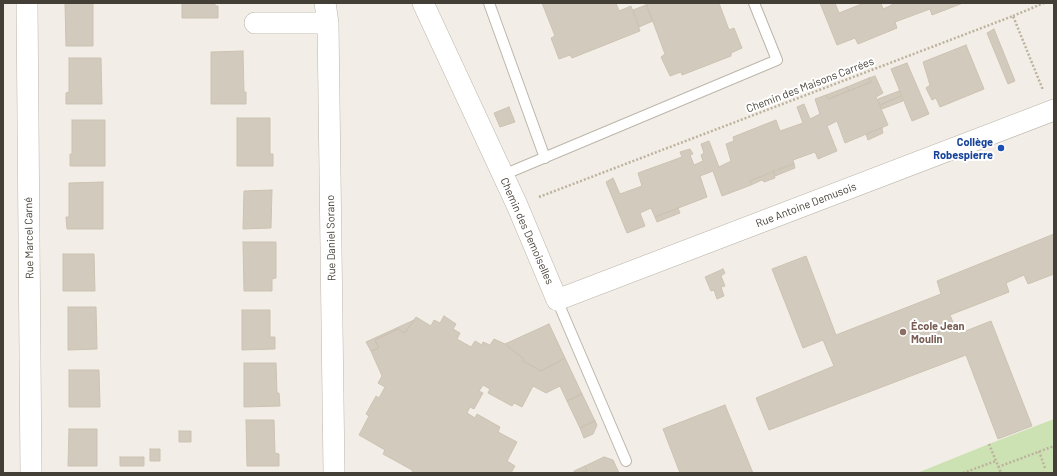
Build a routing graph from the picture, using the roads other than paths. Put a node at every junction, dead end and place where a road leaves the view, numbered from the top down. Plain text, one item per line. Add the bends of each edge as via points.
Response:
1 (27, 3) edge
2 (423, 3) edge
3 (489, 3) edge
4 (754, 3) edge
5 (326, 13) edge
6 (255, 23) dead end
7 (1053, 110) edge
8 (545, 158) junction
9 (503, 176) junction
10 (557, 300) junction
11 (626, 461) dead end
12 (31, 473) edge
13 (334, 473) edge

1 - 12 street, Rue Marcel Carné
2 - 9 street, Chemin des Demoiselles
3 - 8 lane
4 - 8 lane via 777,60
5 - 6 street
5 - 13 street, Rue Daniel Sorano
7 - 10 street, Rue Antoine Demusois
8 - 9 lane
9 - 10 street, Chemin des Demoiselles
10 - 11 lane, Chemin des Demoiselles

